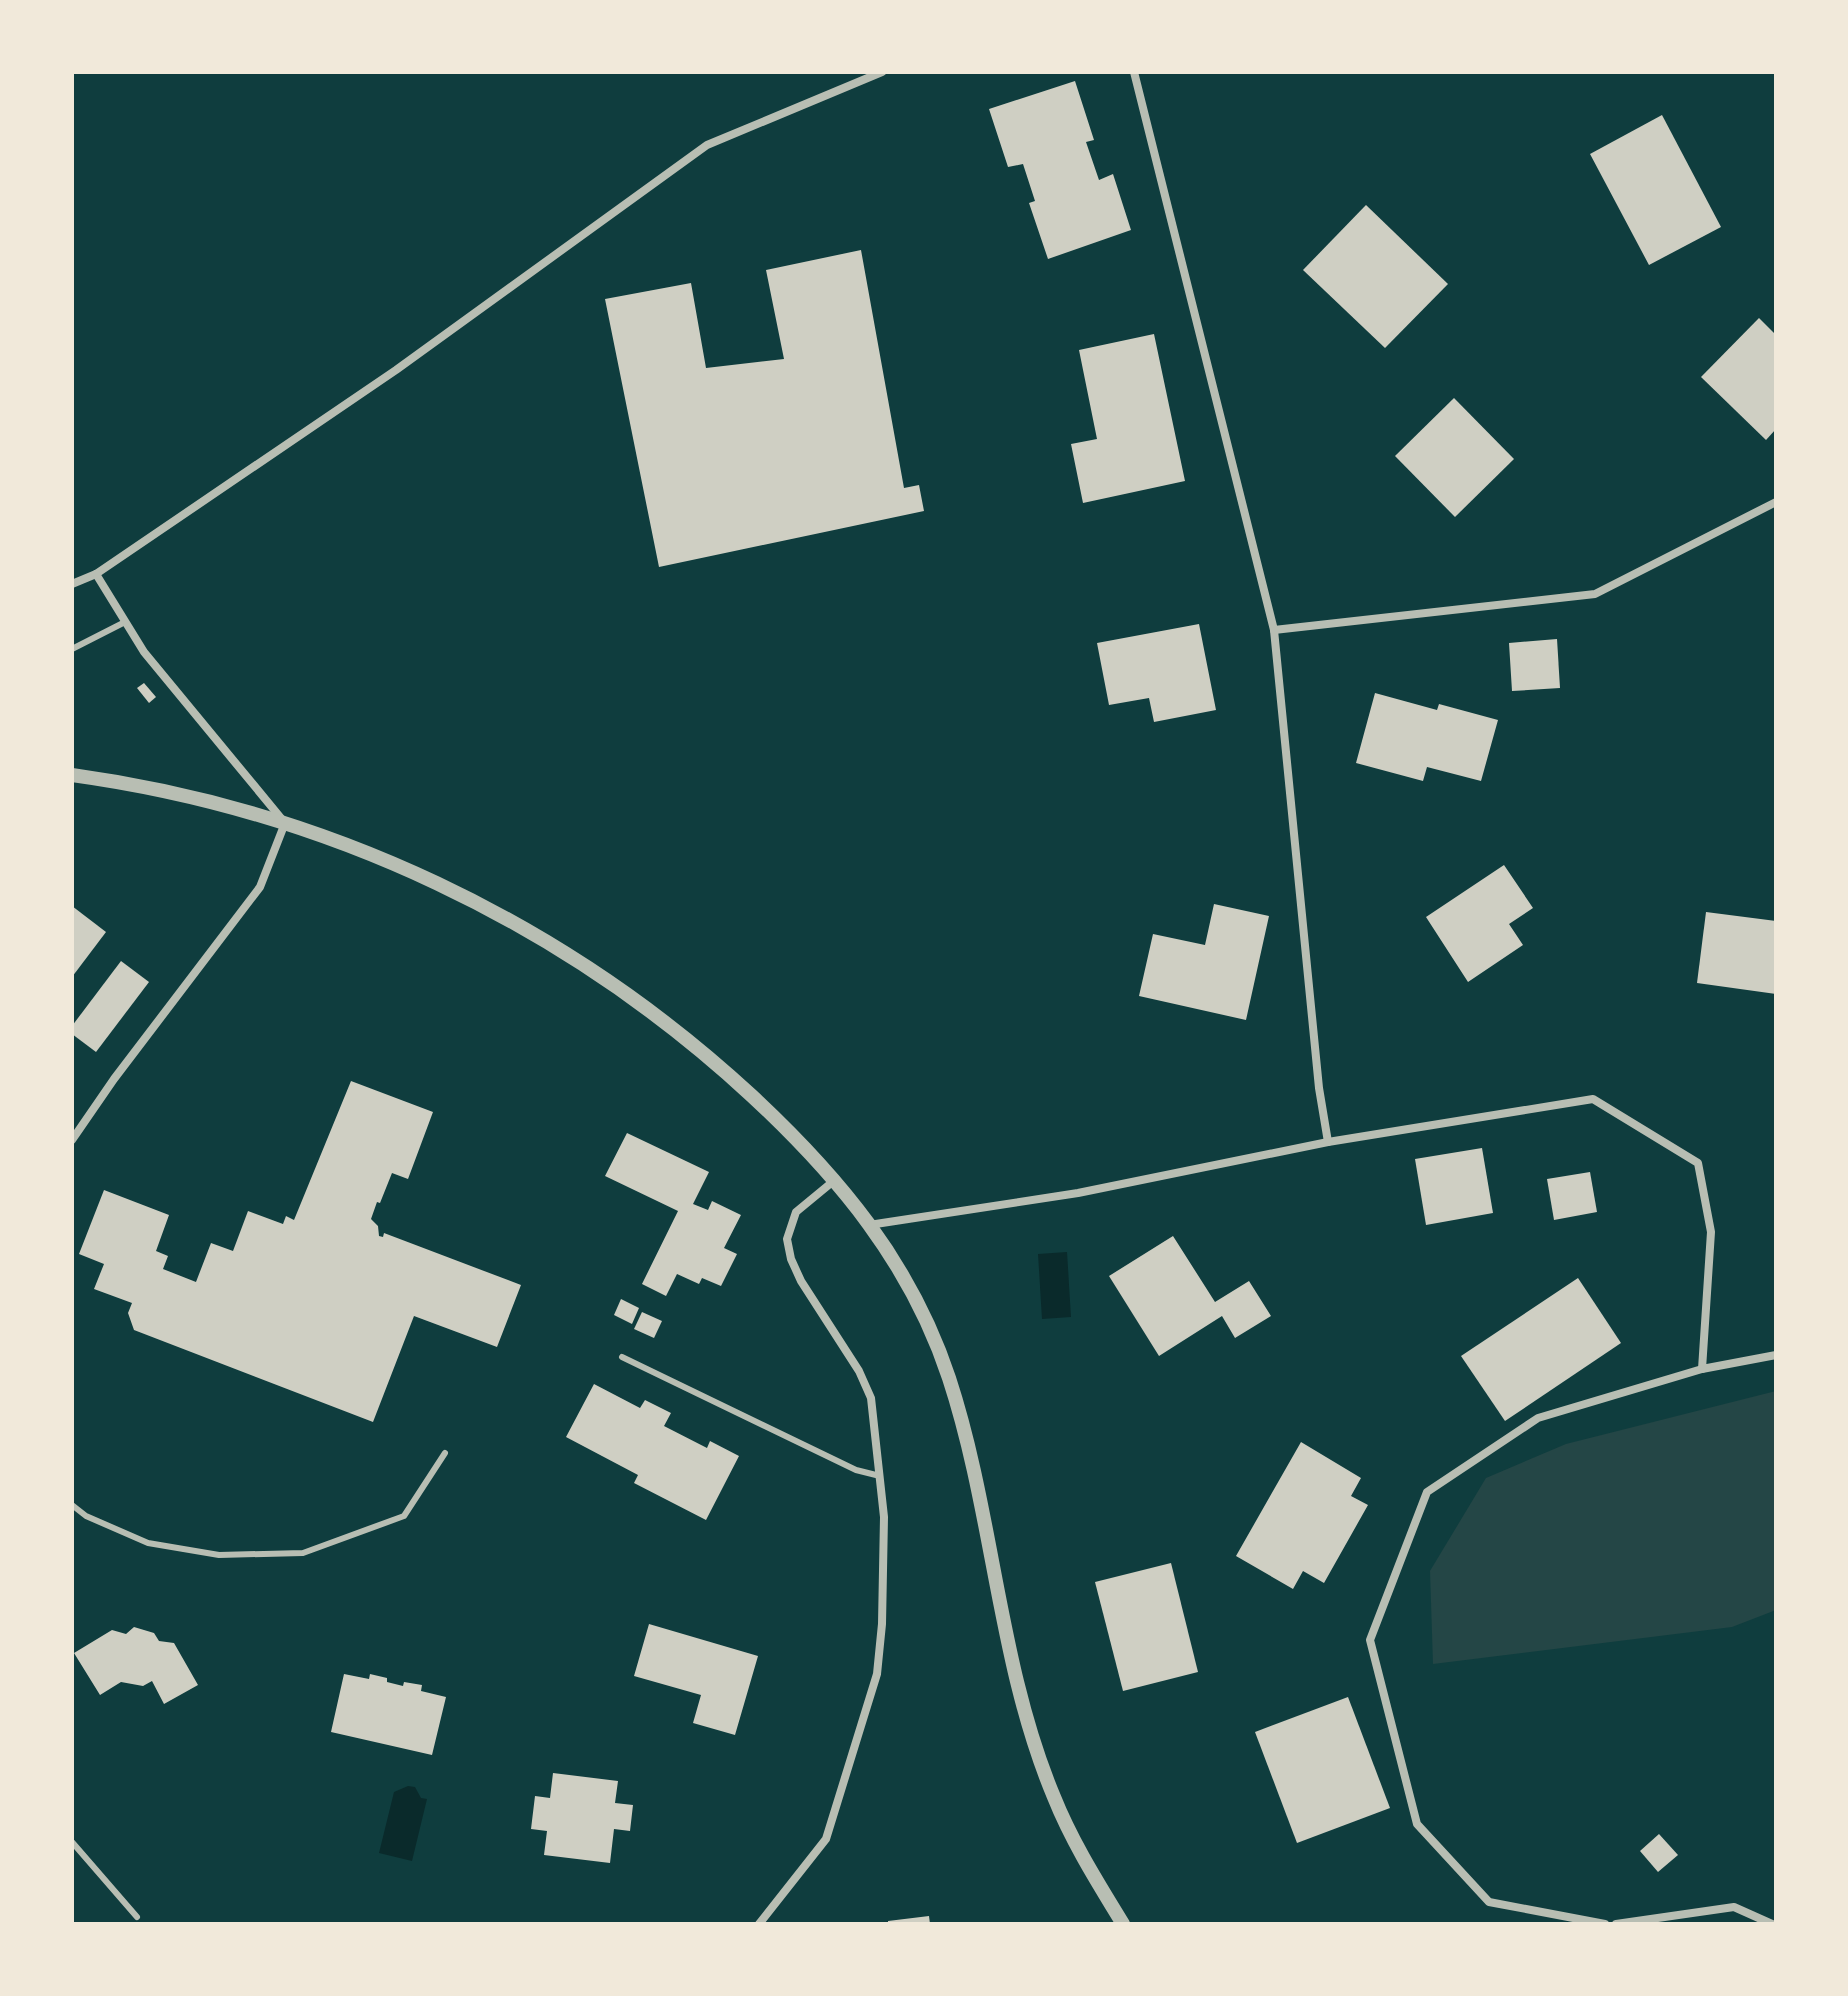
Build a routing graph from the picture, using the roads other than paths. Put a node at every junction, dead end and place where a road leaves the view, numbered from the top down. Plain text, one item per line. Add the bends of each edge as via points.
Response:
1 (882, 72) edge
2 (1134, 72) edge
3 (1776, 502) edge
4 (96, 574) junction
5 (72, 584) edge
6 (125, 622) junction
7 (1274, 630) junction
8 (72, 649) edge
9 (72, 775) edge
10 (285, 823) junction
11 (76, 1127) edge
12 (72, 1140) edge
13 (1328, 1142) junction
14 (836, 1179) junction
15 (869, 1225) junction
16 (1776, 1355) edge
17 (622, 1357) dead end
18 (1702, 1369) junction
19 (445, 1453) dead end
20 (880, 1476) junction
21 (72, 1505) edge
22 (72, 1842) edge
23 (137, 1917) dead end
24 (759, 1924) edge
25 (1123, 1924) edge
26 (1605, 1924) edge
27 (1616, 1924) edge
28 (1772, 1924) edge

1 - 4 street via 707,145 396,370
2 - 7 street
3 - 7 street via 1595,594
4 - 5 street
4 - 6 street
6 - 8 lane
6 - 10 street
7 - 13 street
9 - 10 street via 181,795
10 - 11 street via 260,887
10 - 14 street via 449,887 585,965 713,1060
11 - 12 street
13 - 15 street via 1078,1193
13 - 18 street via 1593,1099 1698,1163 1711,1232
14 - 15 street
14 - 20 street via 796,1212 787,1239 801,1281 871,1398
15 - 25 street via 918,1298 947,1374 973,1457 1015,1673 1053,1796
16 - 18 street
17 - 20 lane via 845,1465
18 - 26 street via 1538,1418 1427,1492 1370,1640 1417,1824 1489,1902
19 - 21 lane via 404,1516 303,1553 219,1555 148,1543
20 - 24 street via 883,1576 877,1674 826,1839
22 - 23 lane
27 - 28 street via 1734,1907

